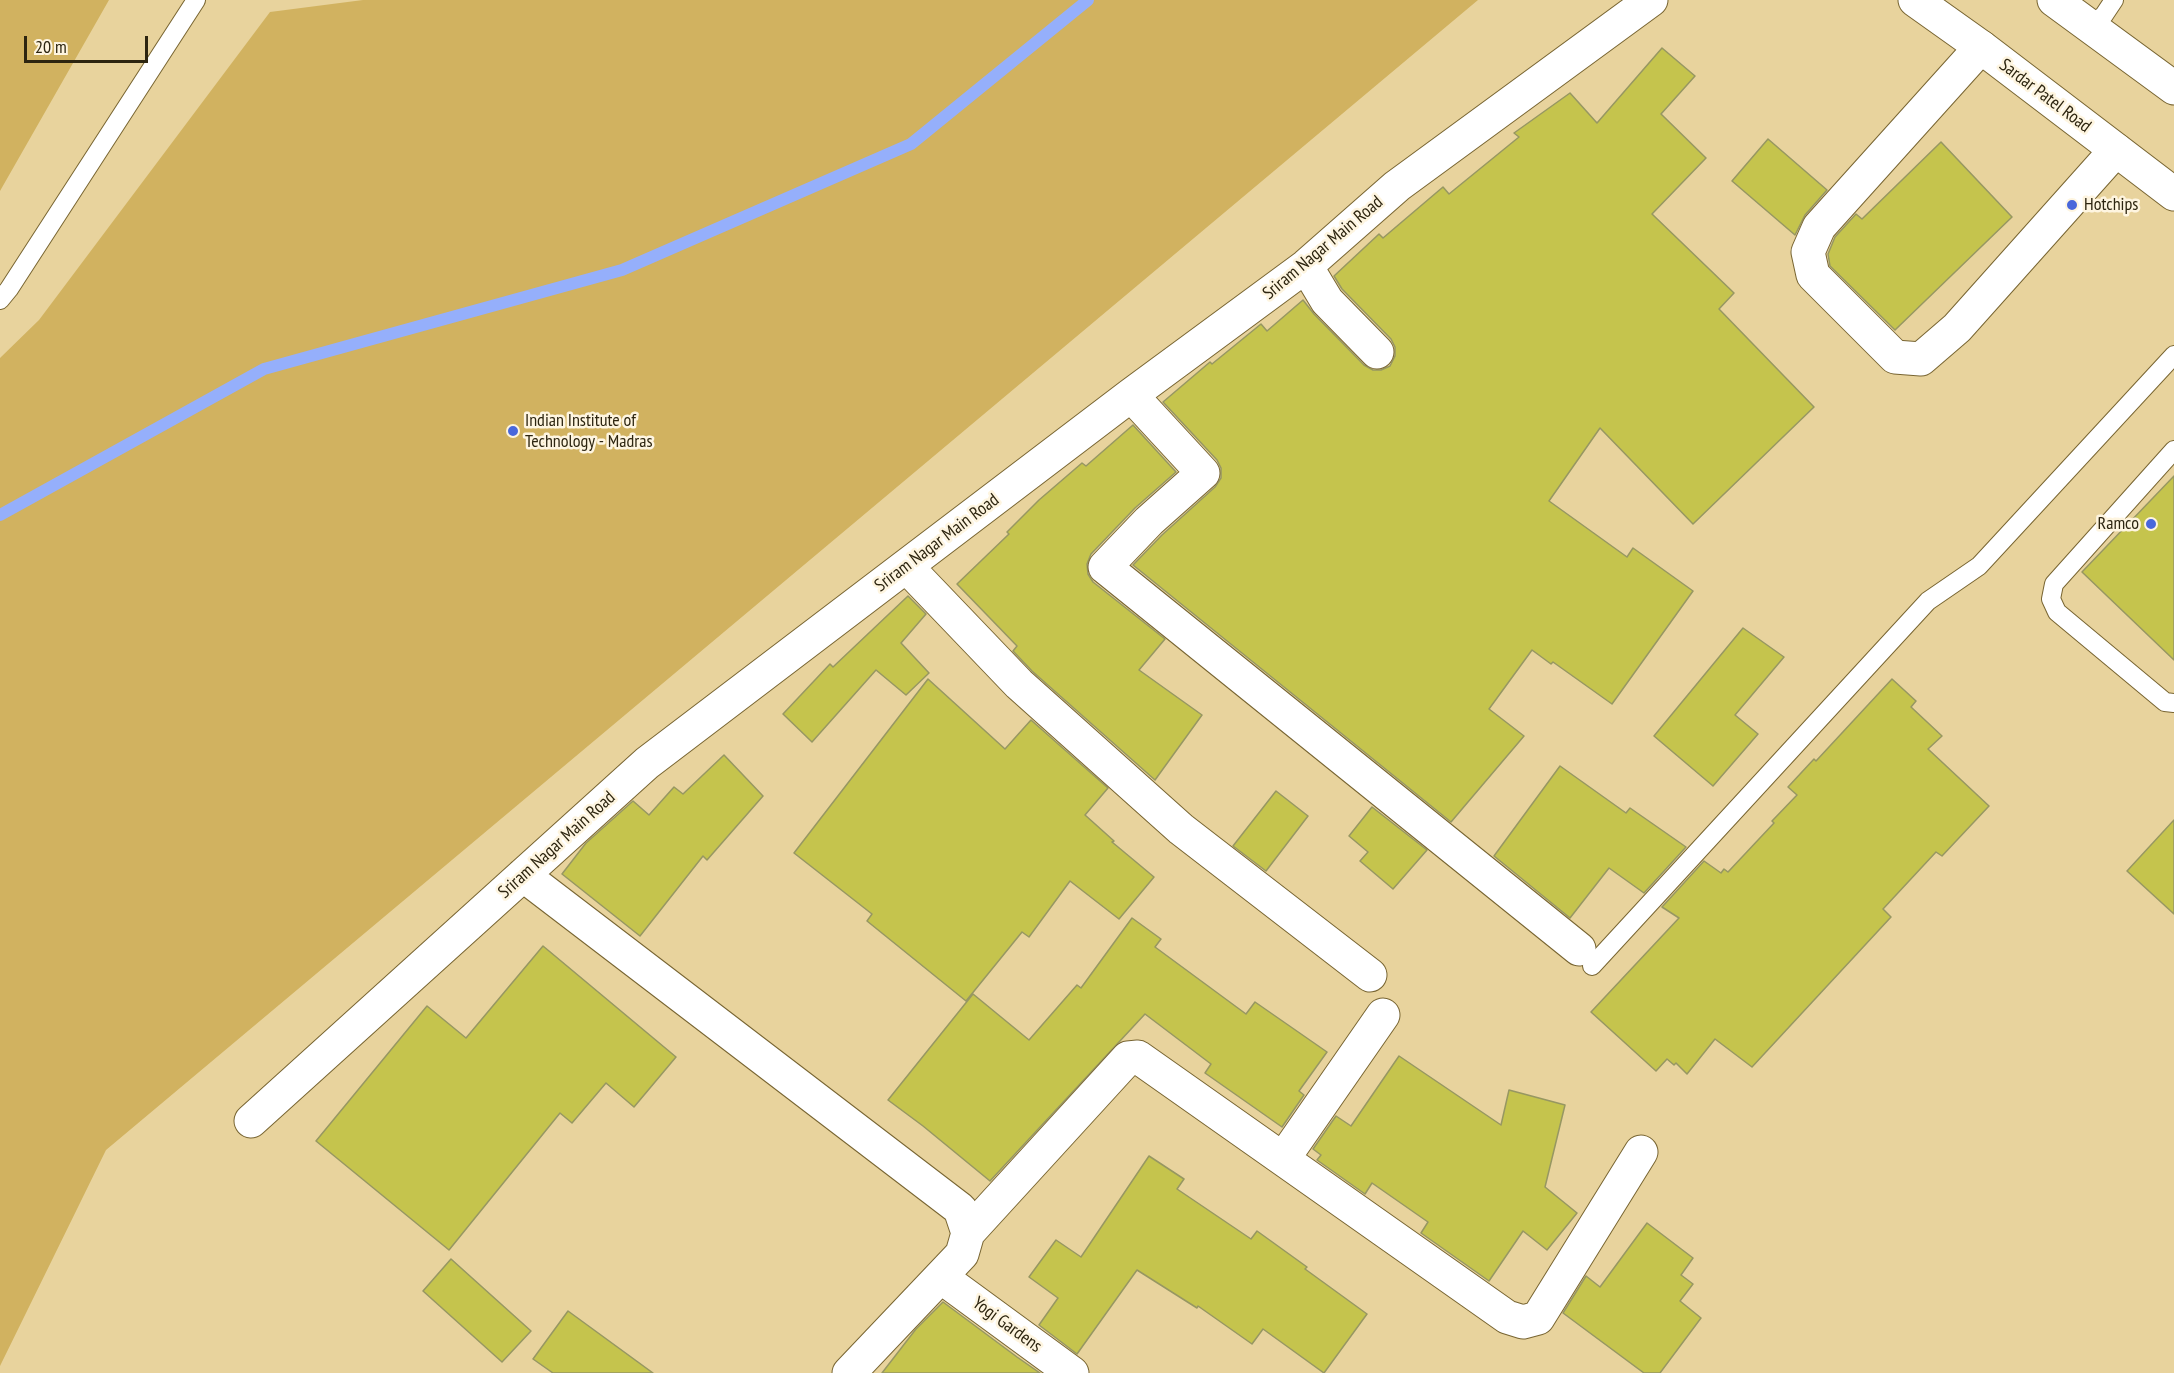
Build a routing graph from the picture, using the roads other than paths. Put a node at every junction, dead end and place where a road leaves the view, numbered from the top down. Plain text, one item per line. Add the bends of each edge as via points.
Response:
1 (195, 0) edge
2 (1651, 0) edge
3 (1915, 0) edge
4 (2054, 0) edge
5 (2114, 0) edge
6 (2090, 26) junction
7 (1981, 47) junction
8 (2174, 88) edge
9 (2116, 150) junction
10 (2174, 194) edge
11 (1305, 266) junction
12 (0, 300) edge
13 (1377, 352) dead end
14 (2174, 355) edge
15 (1131, 395) junction
16 (2174, 450) edge
17 (906, 566) junction
18 (2174, 703) edge
19 (524, 876) junction
20 (1585, 957) joint
21 (1370, 975) dead end
22 (1383, 1015) dead end
23 (251, 1121) dead end
24 (1641, 1152) dead end
25 (1283, 1159) junction
26 (964, 1221) junction
27 (941, 1277) junction
28 (849, 1373) edge
29 (1072, 1373) edge

1 - 12 lane
2 - 11 street, Sriram Nagar Main Road via 1397,186
3 - 7 street, Sardar Patel Road
4 - 6 street
5 - 6 lane
6 - 8 street
7 - 9 street, Sardar Patel Road
7 - 9 street via 1819,227 1808,252 1813,275 1895,357 1921,359 1957,328
9 - 10 street, Sardar Patel Road
11 - 13 street via 1327,301
11 - 15 street, Sriram Nagar Main Road
14 - 20 lane via 1979,566 1928,601
15 - 17 street, Sriram Nagar Main Road
15 - 20 street via 1203,473 1105,567
16 - 18 lane via 2054,584 2051,599 2057,612 2165,702
17 - 19 street, Sriram Nagar Main Road via 647,763
17 - 21 street via 1019,684 1181,829
19 - 23 street, Sriram Nagar Main Road
19 - 26 street
22 - 25 street
24 - 25 street via 1538,1317 1522,1322 1507,1317
25 - 26 street via 1138,1057 1128,1058
26 - 27 street via 962,1254
27 - 28 street
27 - 29 street, Yogi Gardens

